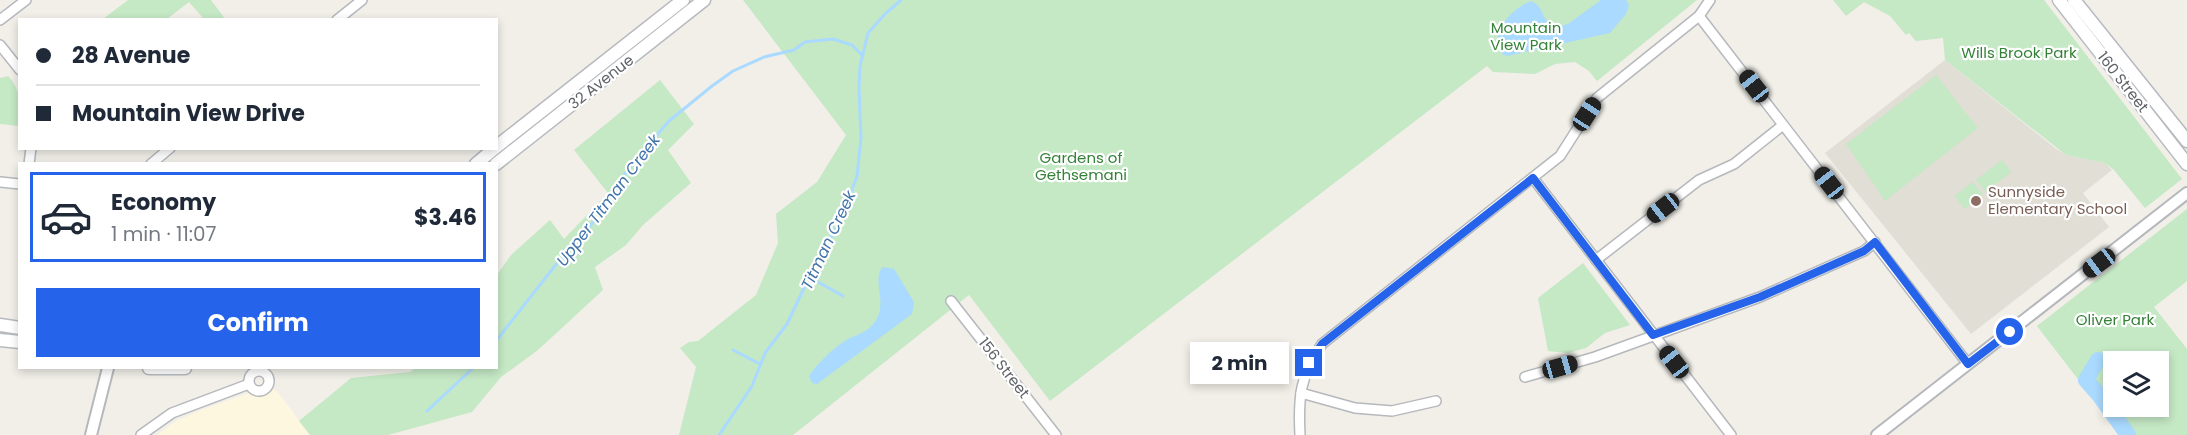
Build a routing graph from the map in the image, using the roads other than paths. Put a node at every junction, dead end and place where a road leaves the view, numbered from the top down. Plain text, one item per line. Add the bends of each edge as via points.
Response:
1 (26, 0) edge
2 (362, 0) edge
3 (683, 0) edge
4 (704, 0) edge
5 (1710, 0) edge
6 (2059, 0) edge
7 (2074, 0) edge
8 (1699, 16) junction
9 (340, 18) edge
10 (0, 20) edge
11 (0, 45) edge
12 (18, 68) edge
13 (1783, 125) junction
14 (2187, 141) edge
15 (498, 145) edge
16 (168, 150) edge
17 (492, 150) edge
18 (153, 162) edge
19 (478, 162) edge
20 (498, 162) edge
21 (2187, 164) edge
22 (1533, 178) junction
23 (0, 182) edge
24 (18, 184) edge
25 (2187, 194) edge
26 (1875, 242) junction
27 (1596, 260) junction
28 (951, 301) dead end
29 (0, 325) edge
30 (18, 328) edge
31 (1653, 335) junction
32 (0, 340) edge
33 (18, 342) edge
34 (1968, 364) junction
35 (108, 369) edge
36 (1525, 377) dead end
37 (249, 384) dead end
38 (1301, 393) junction
39 (1436, 401) dead end
40 (91, 435) edge
41 (141, 435) edge
42 (1056, 435) edge
43 (1300, 435) edge
44 (1731, 435) edge
45 (1877, 435) edge

1 - 10 street
2 - 9 street
3 - 15 main road, 32 Avenue
4 - 20 main road, 32 Avenue
5 - 8 street
6 - 21 main road, 160 Street
7 - 14 main road, 160 Street
8 - 13 street
8 - 22 street via 1597,98 1560,156
11 - 12 street
13 - 26 street
13 - 27 street via 1734,164 1699,180
16 - 18 street
17 - 19 main road, 32 Avenue
22 - 27 street
22 - 38 street via 1322,344 1309,363
23 - 24 street
25 - 34 street
26 - 31 street via 1864,251 1760,297
26 - 34 street
27 - 31 street
28 - 42 street, 156 Street
29 - 30 main road
31 - 36 street
31 - 44 street
32 - 33 main road
34 - 45 street
35 - 40 street
37 - 41 street via 172,413
38 - 39 street via 1355,408 1392,411
38 - 43 street

